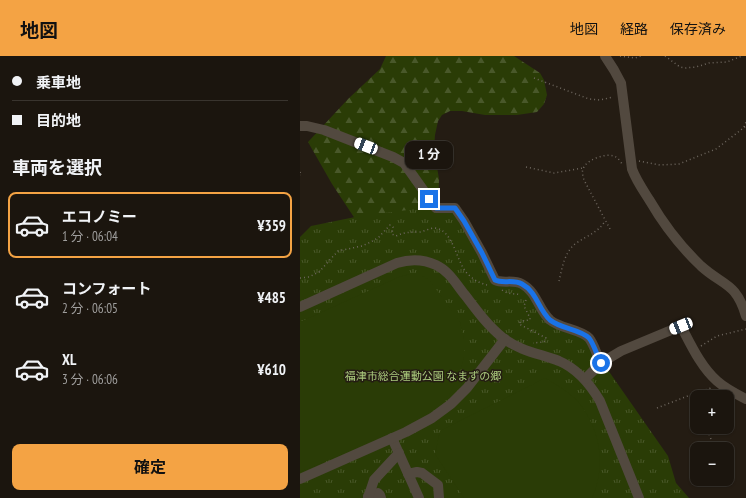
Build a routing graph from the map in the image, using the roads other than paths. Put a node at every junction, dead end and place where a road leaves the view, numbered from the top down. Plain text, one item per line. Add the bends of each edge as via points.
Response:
1 (605, 56) edge
2 (300, 126) edge
3 (300, 307) edge
4 (746, 316) edge
5 (505, 339) junction
6 (601, 363) junction
7 (585, 379) junction
8 (746, 400) edge
9 (392, 438) junction
10 (399, 453) junction
11 (408, 474) junction
12 (300, 479) edge
13 (368, 497) edge
14 (381, 498) edge
15 (419, 498) edge
16 (440, 498) edge
17 (639, 498) edge

1 - 4 street via 614,70 623,94 628,164 636,179 679,244 702,267 732,288
2 - 6 street via 324,130 393,156 404,163 436,208 455,208 495,280 521,283 529,289 550,320 589,338
3 - 5 street via 397,263 422,260 443,269 492,329
5 - 7 street via 560,362 574,369
5 - 9 street via 451,404 432,418
6 - 7 street
6 - 8 street via 621,351 681,326 695,352 718,382
7 - 17 street via 600,401
9 - 10 street
9 - 12 street
10 - 11 street
10 - 13 street via 378,474
11 - 15 street
11 - 16 street via 418,472 436,483
13 - 14 street via 378,493

